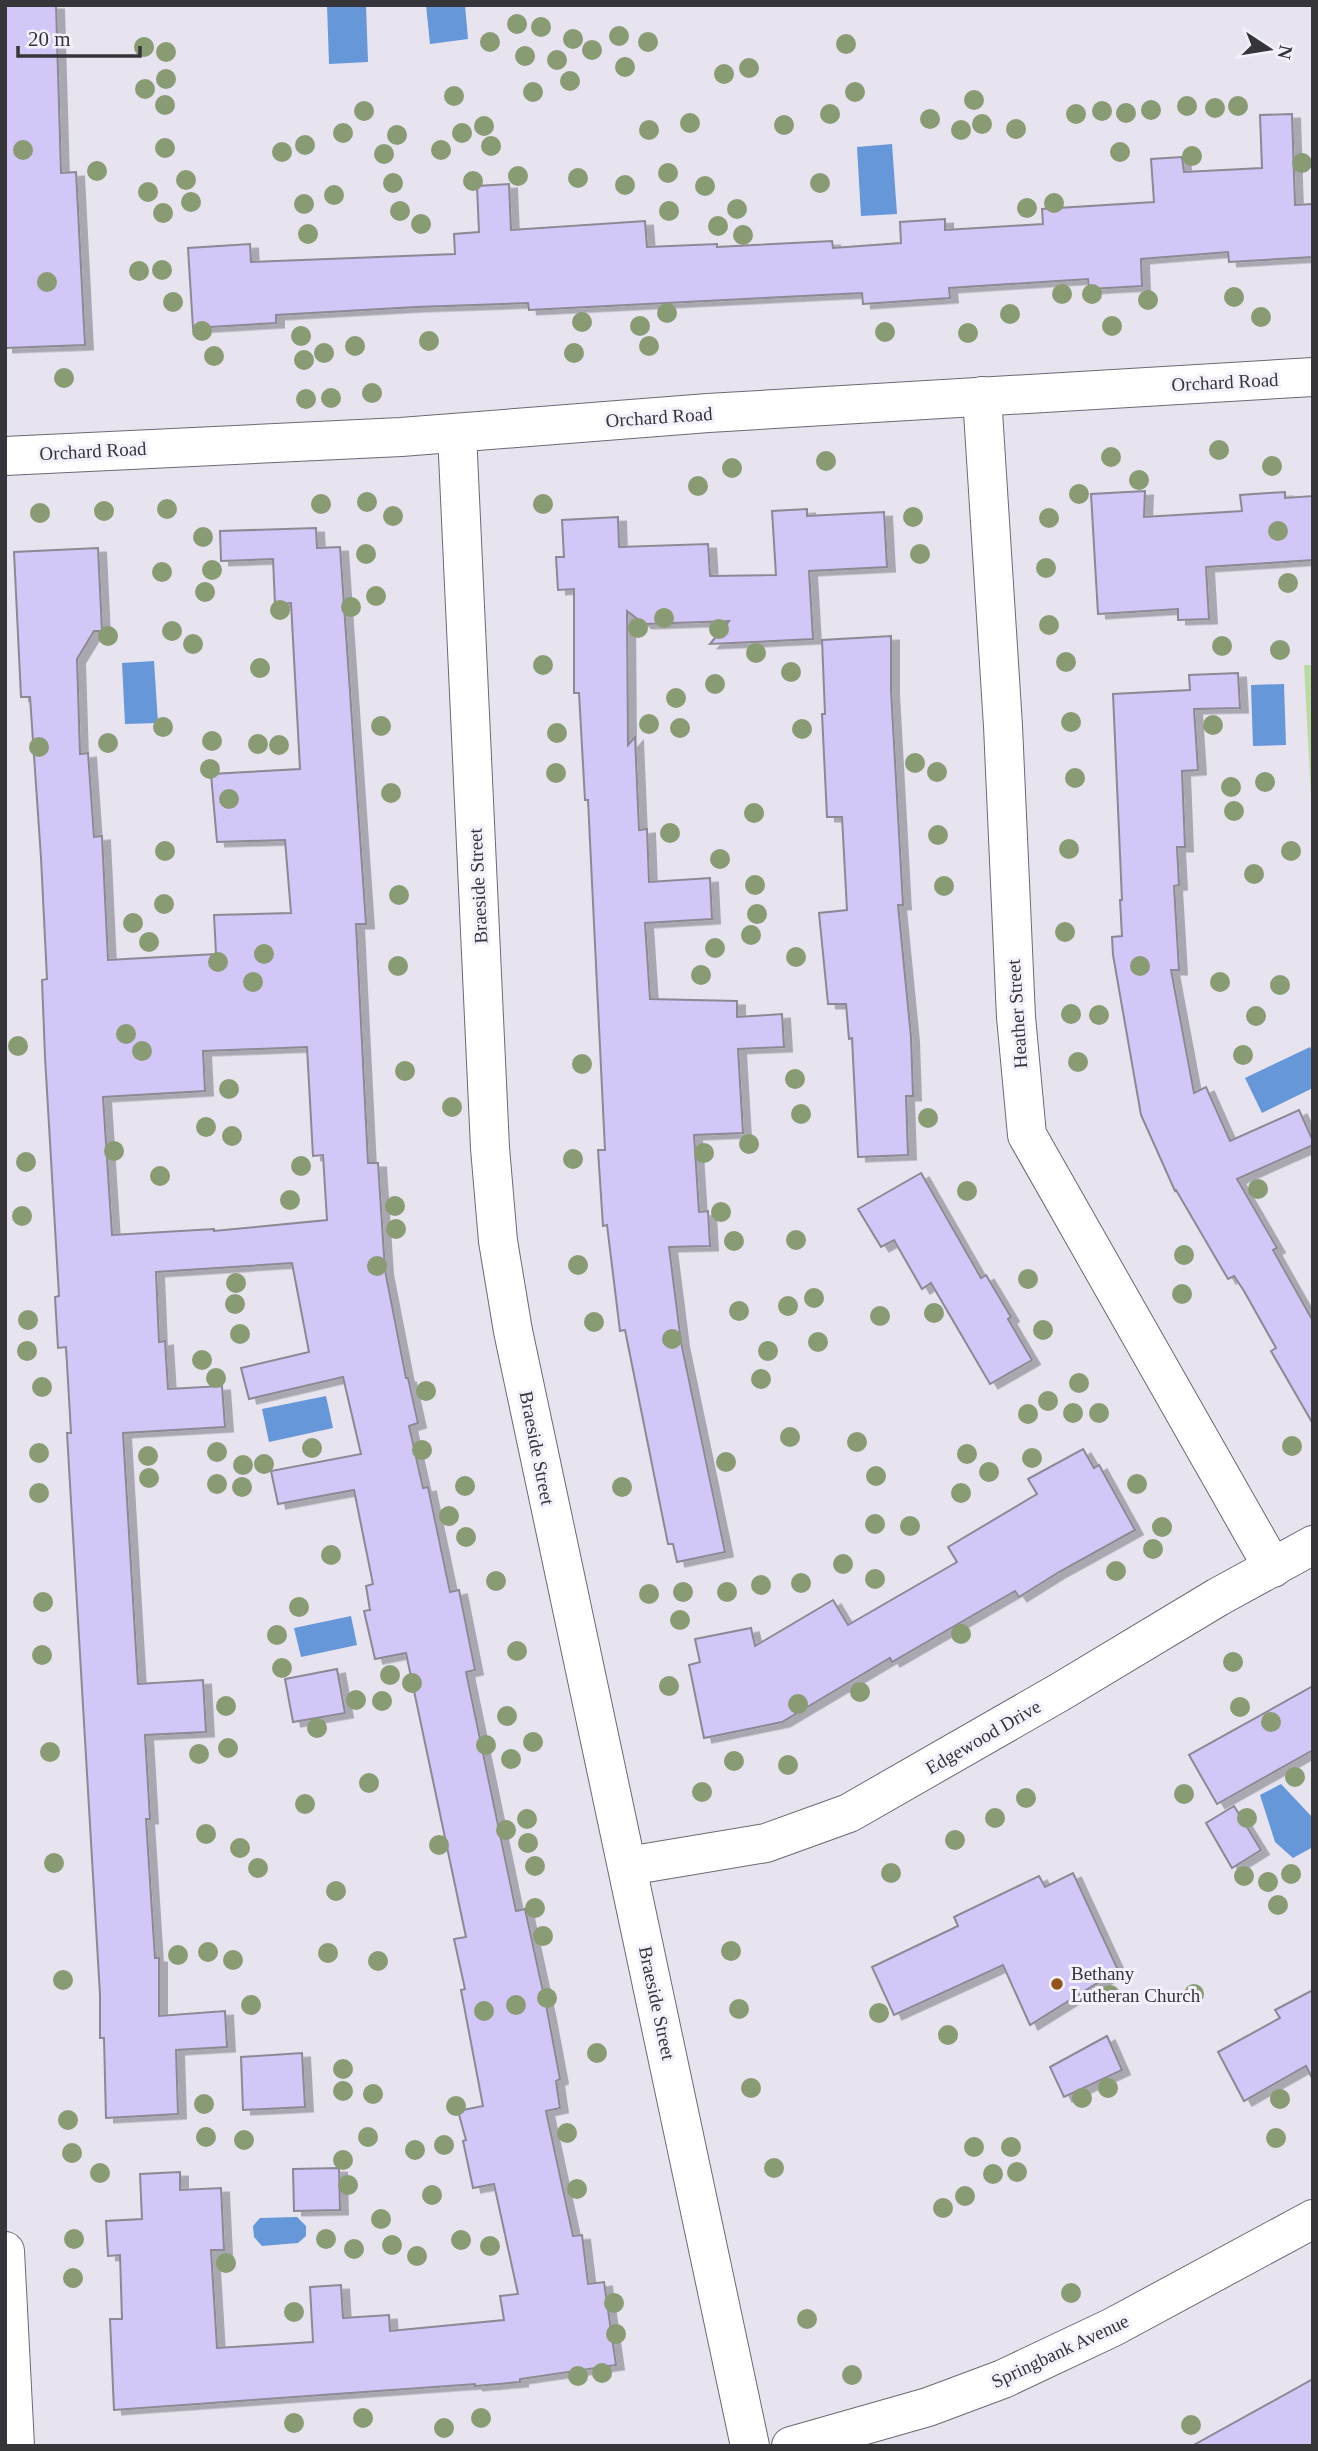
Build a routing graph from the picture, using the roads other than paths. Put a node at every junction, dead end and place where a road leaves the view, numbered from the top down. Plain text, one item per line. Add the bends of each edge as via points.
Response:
1 (1313, 377) edge
2 (982, 396) junction
3 (457, 433) junction
4 (5, 456) edge
5 (1313, 1545) edge
6 (1273, 1568) junction
7 (628, 1866) junction
8 (1313, 2219) edge
9 (5, 2250) edge
10 (15, 2446) edge
11 (750, 2446) edge
12 (791, 2446) edge

1 - 2 street, Orchard Road
2 - 3 street, Orchard Road
2 - 6 street, Heather Street via 1016,1017 1027,1135
3 - 4 street, Orchard Road
3 - 7 street, Braeside Street via 498,1241 550,1509
5 - 6 street, Edgewood Drive
6 - 7 street, Edgewood Drive via 849,1814 766,1843
7 - 11 street, Braeside Street
8 - 12 street, Springbank Avenue via 1113,2328 1003,2379 928,2407
9 - 10 street

